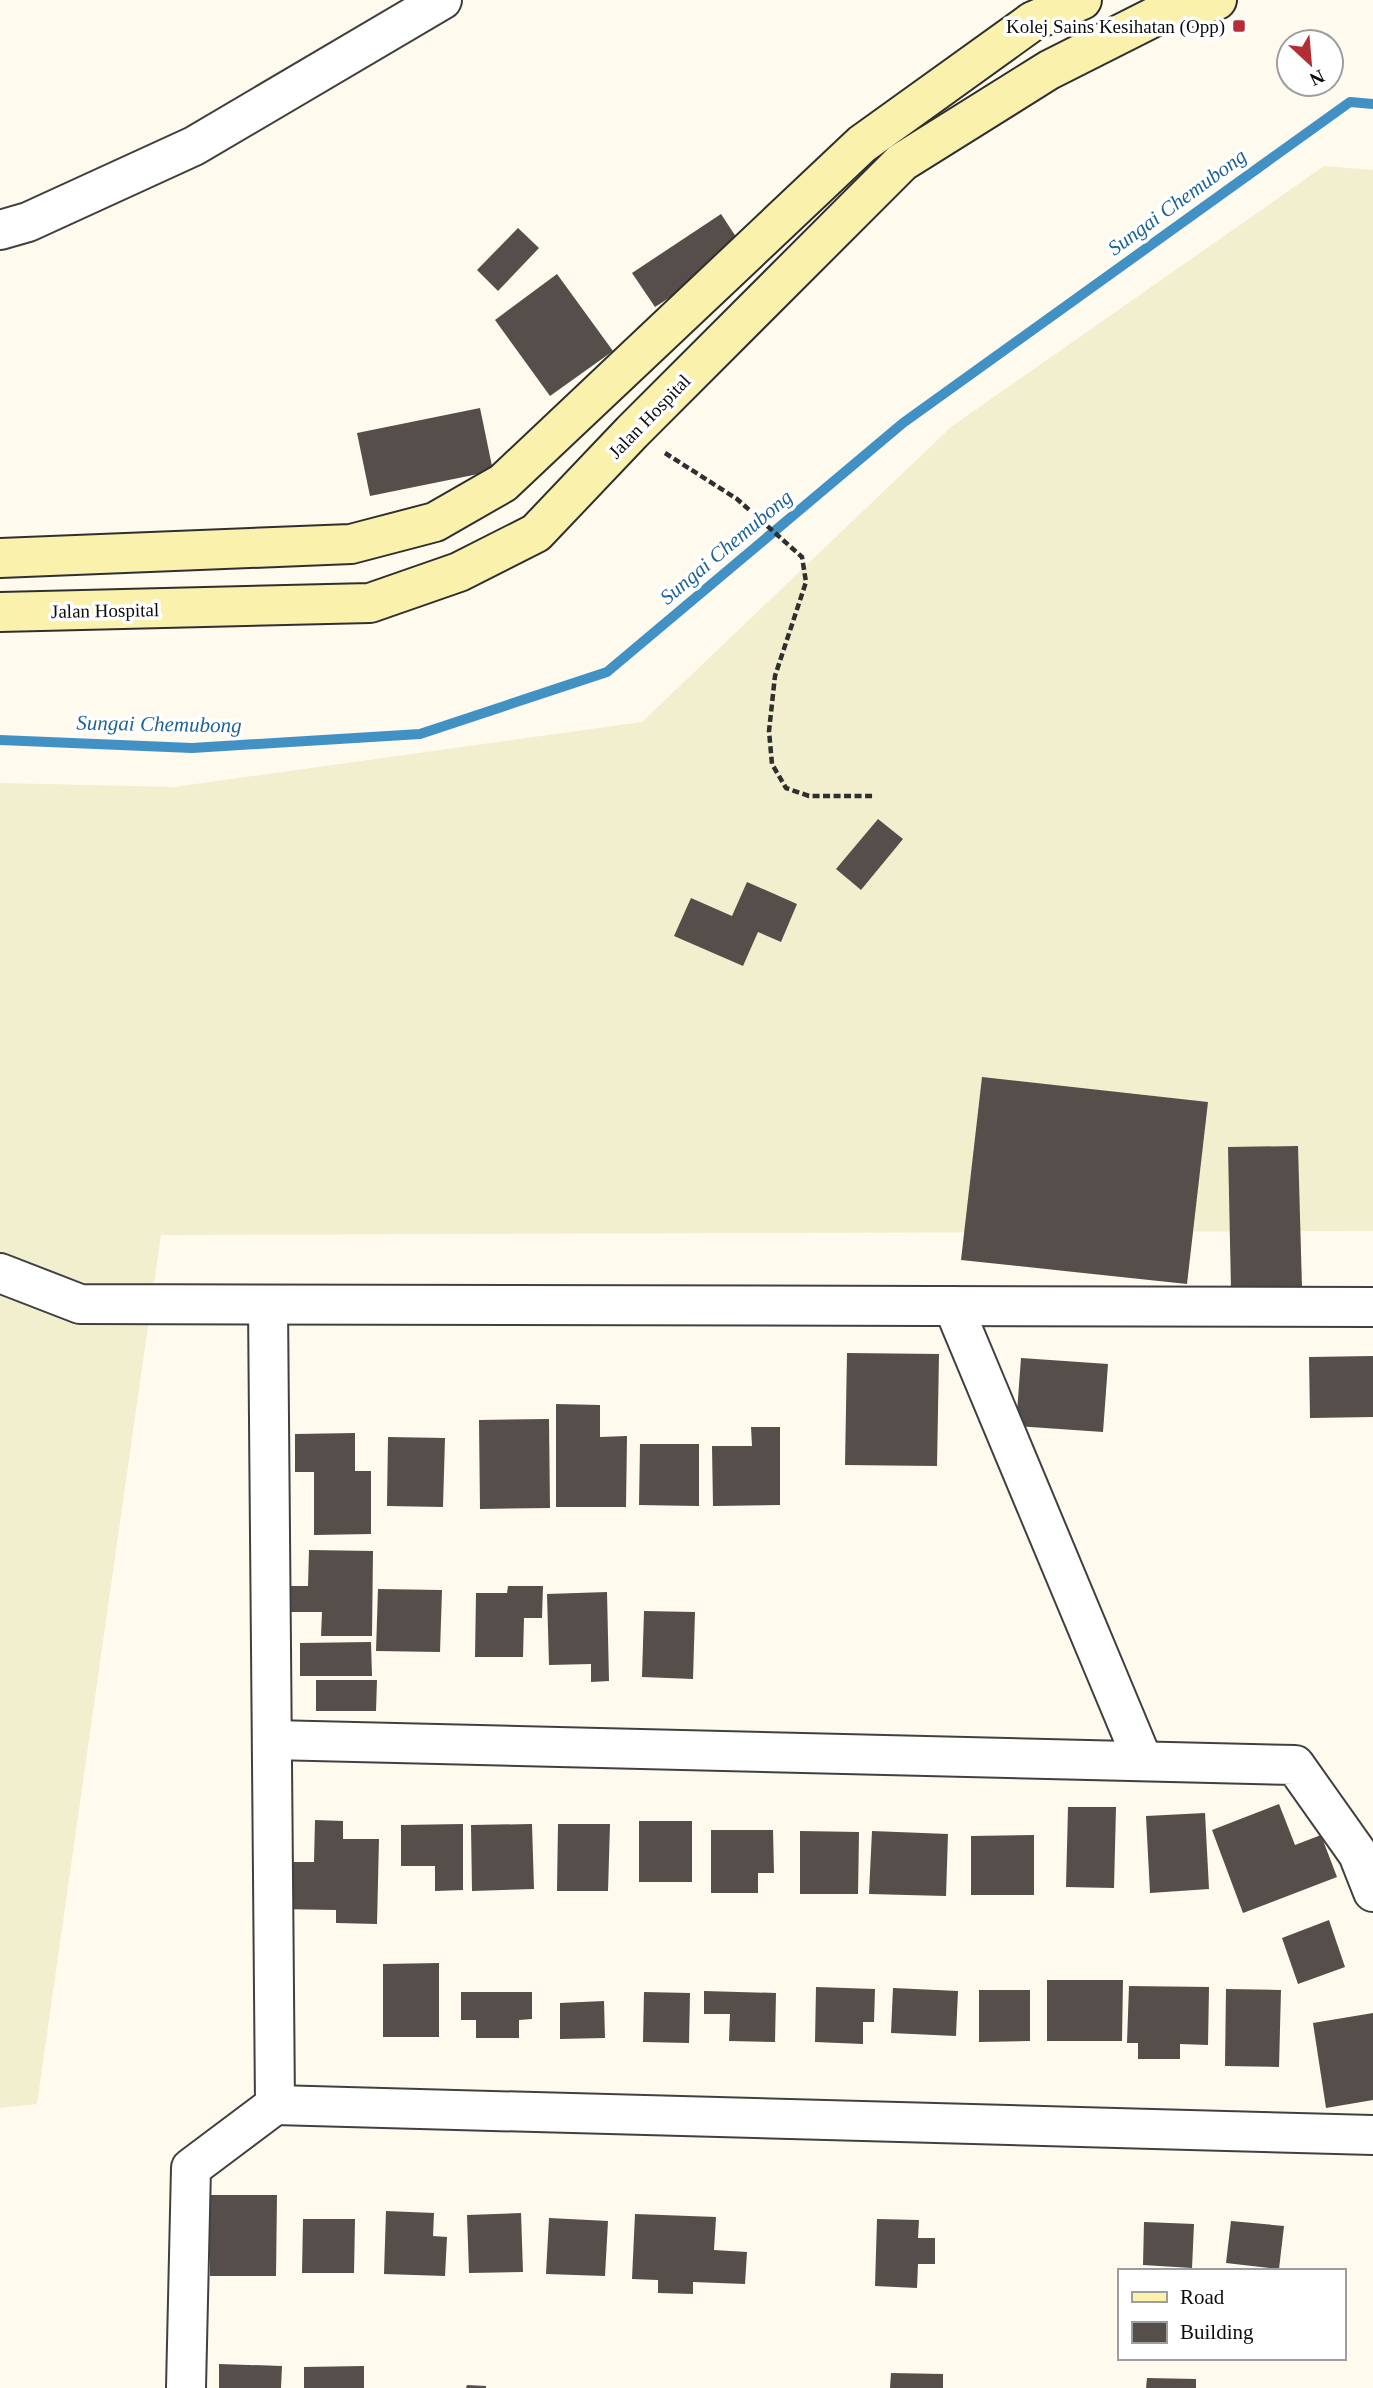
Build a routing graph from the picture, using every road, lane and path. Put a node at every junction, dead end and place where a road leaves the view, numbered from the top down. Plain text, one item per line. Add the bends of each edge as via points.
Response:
1 (442, 0) edge
2 (1082, 0) edge
3 (1217, 0) edge
4 (1150, 8) edge
5 (0, 230) edge
6 (632, 432) junction
7 (0, 558) edge
8 (0, 612) edge
9 (874, 796) dead end
10 (0, 1273) edge
11 (268, 1305) junction
12 (953, 1306) junction
13 (1373, 1307) edge
14 (272, 1740) junction
15 (1143, 1761) junction
16 (1373, 1892) edge
17 (275, 2105) junction
18 (1373, 2135) edge
19 (186, 2388) edge

1 - 5 street via 194,146 28,222
2 - 7 main road via 1033,21 862,144 503,483 435,523 351,544
3 - 4 main road, Jalan Hospital
4 - 6 main road, Jalan Hospital via 902,162
6 - 8 main road, Jalan Hospital via 536,533 459,572 370,603
6 - 9 path via 737,499 802,556 806,582 775,676 769,731 772,764 786,789 809,796
10 - 11 street via 80,1304
11 - 12 street
11 - 14 street
12 - 13 street
12 - 15 street
14 - 15 street
14 - 17 street
15 - 16 street via 1295,1765 1359,1854
17 - 18 street
17 - 19 street via 191,2168

